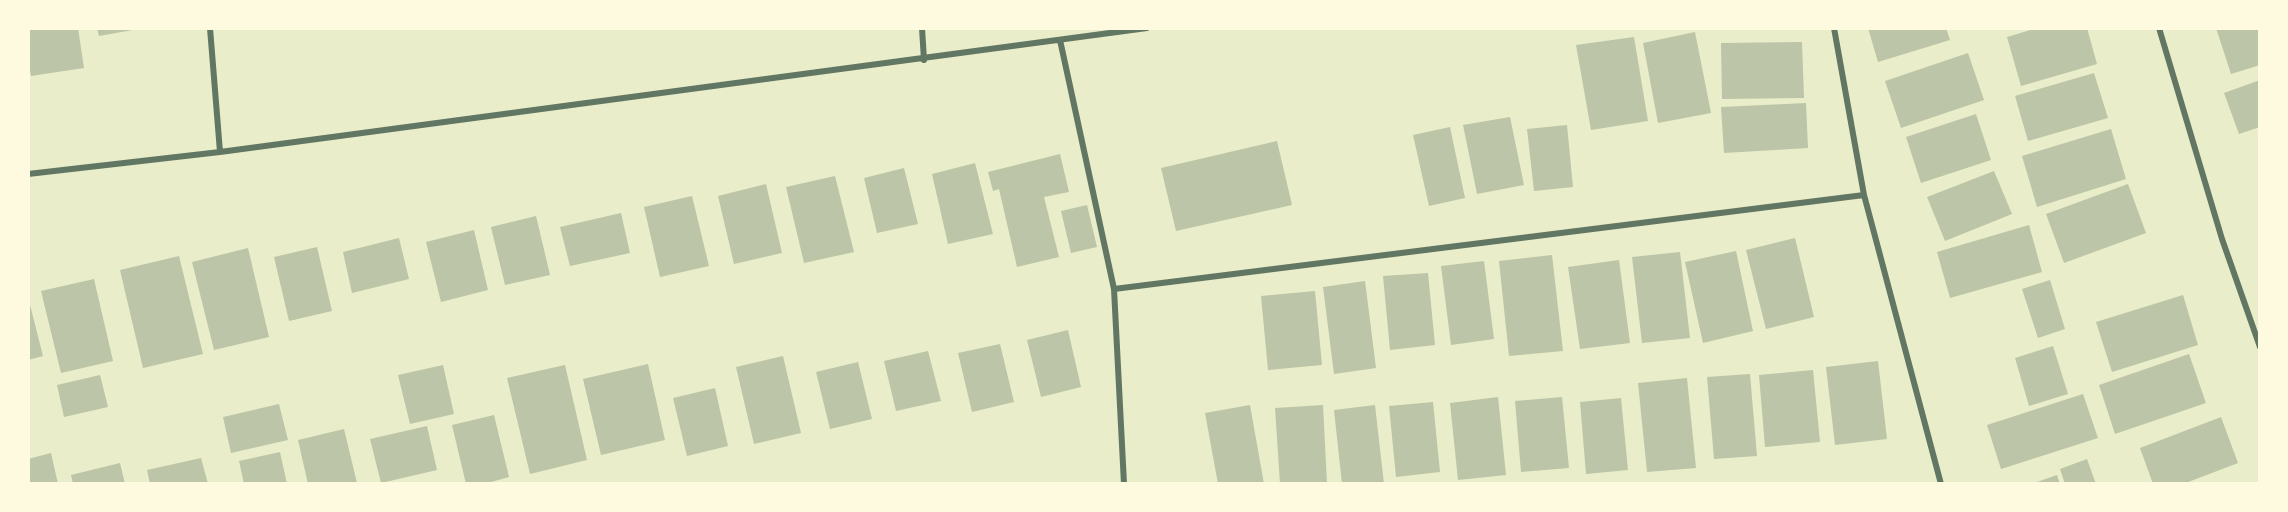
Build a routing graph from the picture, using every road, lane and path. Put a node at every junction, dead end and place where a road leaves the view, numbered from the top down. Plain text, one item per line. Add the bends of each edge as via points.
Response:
1 (210, 28) edge
2 (922, 28) edge
3 (1148, 28) edge
4 (1834, 28) edge
5 (2159, 28) edge
6 (1060, 40) junction
7 (924, 60) junction
8 (220, 152) junction
9 (28, 174) edge
10 (1864, 195) junction
11 (1114, 289) junction
12 (2259, 347) edge
13 (1124, 483) edge
14 (1941, 483) edge

1 - 8 street
2 - 7 street
3 - 6 street
4 - 10 street
5 - 12 street via 2222,239
6 - 7 street
6 - 11 street
7 - 8 street
8 - 9 street
10 - 11 street
10 - 14 street
11 - 13 street

